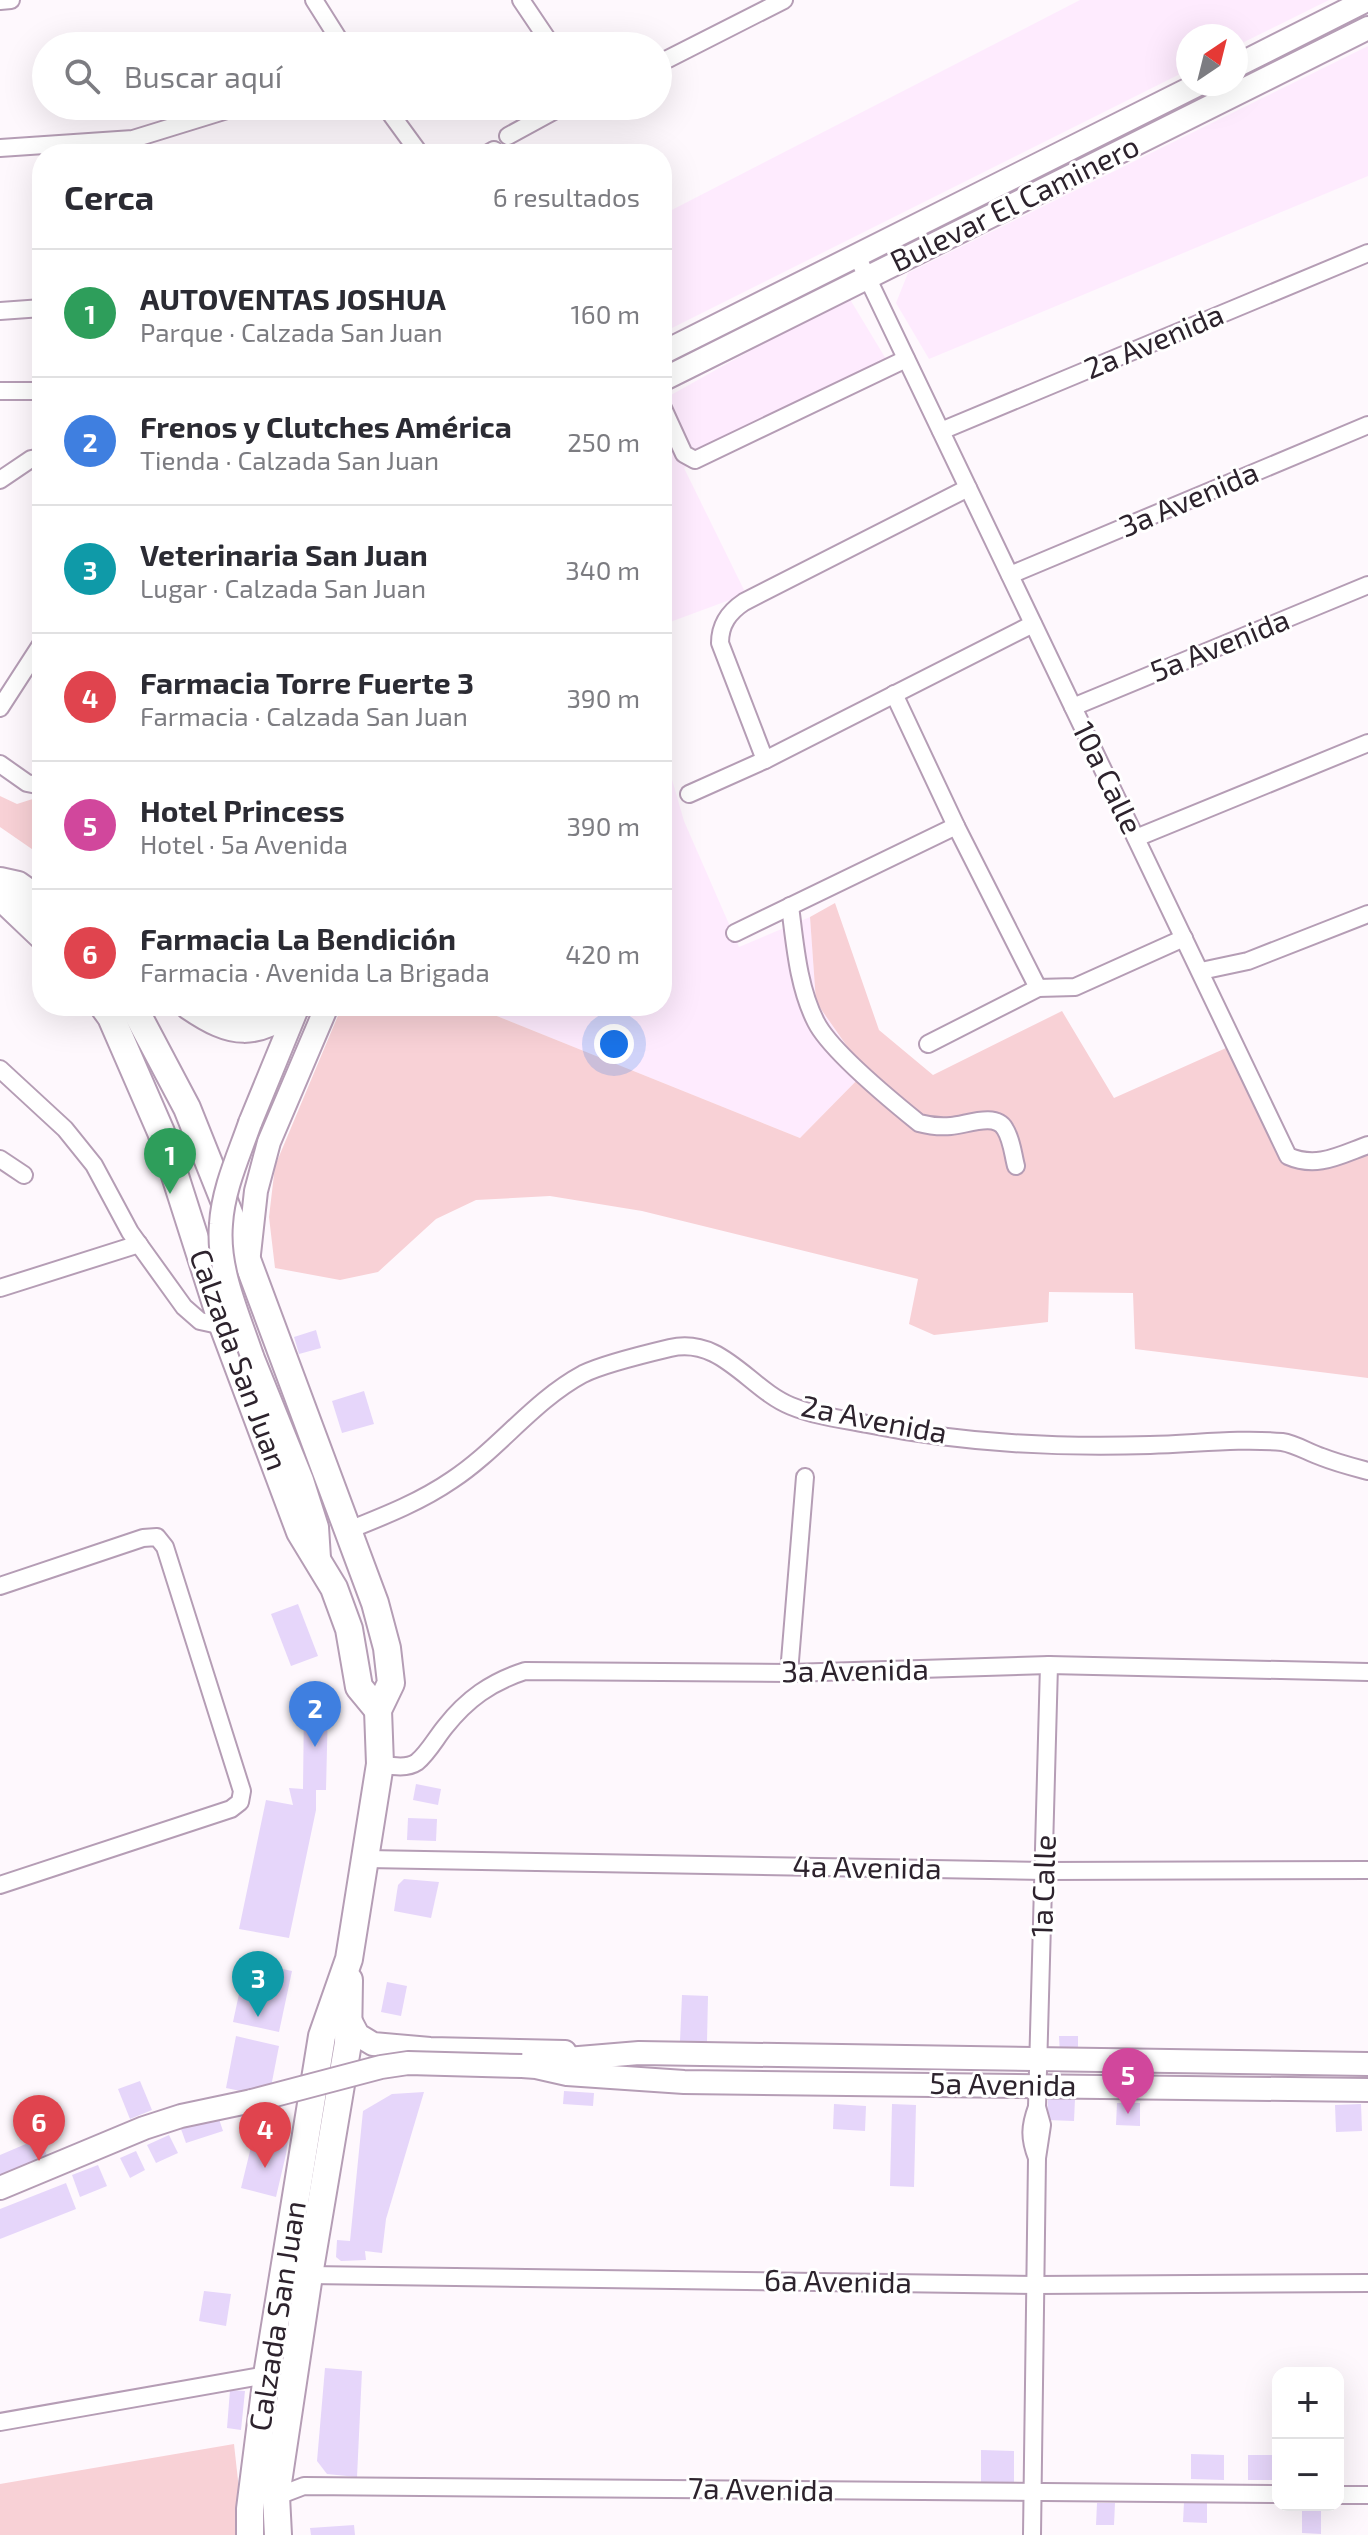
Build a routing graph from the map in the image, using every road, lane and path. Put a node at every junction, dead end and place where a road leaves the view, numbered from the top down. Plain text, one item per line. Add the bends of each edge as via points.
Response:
1 (11, 0) edge
2 (314, 0) edge
3 (521, 0) edge
4 (784, 0) edge
5 (1367, 0) edge
6 (0, 1) edge
7 (1326, 20) junction
8 (1368, 28) edge
9 (334, 32) edge
10 (543, 32) edge
11 (1337, 44) junction
12 (672, 57) edge
13 (1248, 60) edge
14 (1176, 96) edge
15 (195, 120) edge
16 (395, 120) edge
17 (537, 120) edge
18 (508, 136) dead end
19 (59, 144) edge
20 (413, 144) edge
21 (32, 146) edge
22 (0, 148) edge
23 (977, 195) junction
24 (987, 217) junction
25 (1368, 253) edge
26 (857, 256) junction
27 (867, 277) junction
28 (32, 309) edge
29 (0, 311) edge
30 (672, 348) edge
31 (909, 365) junction
32 (672, 375) edge
33 (0, 391) edge
34 (32, 391) edge
35 (1368, 425) edge
36 (672, 428) edge
37 (941, 431) junction
38 (32, 459) edge
39 (0, 480) edge
40 (968, 488) junction
41 (1010, 575) junction
42 (1368, 585) edge
43 (1033, 624) junction
44 (32, 658) edge
45 (894, 694) junction
46 (1073, 707) junction
47 (0, 708) edge
48 (1368, 743) edge
49 (765, 760) junction
50 (0, 764) edge
51 (32, 784) edge
52 (689, 794) dead end
53 (956, 826) junction
54 (1136, 838) junction
55 (0, 884) edge
56 (32, 895) edge
57 (0, 896) edge
58 (32, 905) edge
59 (790, 906) junction
60 (1368, 914) edge
61 (32, 926) edge
62 (735, 933) dead end
63 (1184, 938) junction
64 (1201, 971) junction
65 (1038, 988) junction
66 (110, 1016) edge
67 (138, 1016) edge
68 (207, 1016) edge
69 (284, 1016) edge
70 (293, 1016) edge
71 (323, 1016) edge
72 (928, 1044) dead end
73 (0, 1069) edge
74 (1368, 1145) edge
75 (0, 1159) edge
76 (1016, 1166) dead end
77 (24, 1175) dead end
78 (139, 1244) junction
79 (248, 1264) junction
80 (0, 1288) edge
81 (263, 1308) junction
82 (220, 1318) junction
83 (1368, 1471) edge
84 (805, 1477) dead end
85 (349, 1530) junction
86 (319, 1558) junction
87 (0, 1586) edge
88 (1049, 1665) junction
89 (1368, 1672) edge
90 (789, 1673) junction
91 (378, 1710) junction
92 (380, 1764) junction
93 (367, 1859) junction
94 (1368, 1870) edge
95 (1045, 1871) junction
96 (0, 1885) edge
97 (349, 1959) junction
98 (349, 2018) junction
99 (639, 2053) junction
100 (1038, 2058) junction
101 (1368, 2064) edge
102 (529, 2066) junction
103 (637, 2080) junction
104 (1368, 2090) edge
105 (340, 2094) junction
106 (1037, 2096) junction
107 (0, 2188) edge
108 (309, 2275) junction
109 (1368, 2283) edge
110 (1037, 2285) junction
111 (267, 2375) junction
112 (0, 2422) edge
113 (1032, 2492) junction
114 (1272, 2494) edge
115 (1344, 2495) edge
116 (1368, 2495) edge
117 (276, 2496) junction
118 (250, 2522) edge
119 (278, 2535) edge
120 (1032, 2535) edge

1 - 6 street
2 - 9 street
3 - 10 street
4 - 12 street
5 - 7 main road
7 - 11 main road
7 - 13 main road
8 - 11 main road, Bulevar El Caminero
11 - 24 main road, Bulevar El Caminero
14 - 23 main road, Bulevar El Caminero
15 - 19 street via 133,139
16 - 20 street
17 - 18 street
21 - 22 street
23 - 24 main road
23 - 26 main road, Bulevar El Caminero
24 - 27 main road, Bulevar El Caminero
25 - 37 street, 2a Avenida
26 - 27 street
26 - 30 main road, Bulevar El Caminero
27 - 31 street
27 - 32 main road, Bulevar El Caminero
28 - 29 street
31 - 36 street via 886,369 695,460 684,454
31 - 37 street, 10a Calle
33 - 34 street
35 - 41 street, 3a Avenida
37 - 40 street, 10a Calle
38 - 39 street
40 - 41 street, 10a Calle
40 - 49 street via 744,602 723,623 720,643
41 - 43 street, 10a Calle
42 - 46 street, 5a Avenida
43 - 45 street
43 - 46 street, 10a Calle
44 - 47 street
45 - 49 street
45 - 53 street
46 - 54 street, 10a Calle
48 - 54 street
49 - 52 street
50 - 51 street
53 - 59 street
53 - 65 street
54 - 63 street, 10a Calle
55 - 56 main road via 18,885
55 - 58 main road
57 - 61 main road
59 - 62 street
59 - 76 street via 808,1003 836,1048 919,1123 935,1127 989,1120 1002,1125
60 - 64 street via 1248,961
63 - 64 street, 10a Calle
63 - 65 street via 1075,987
64 - 74 street, 10a Calle via 1288,1156 1318,1163
65 - 72 street
66 - 82 main road, Calzada San Juan via 161,1132
67 - 79 main road, Calzada San Juan via 187,1108
68 - 69 main road via 240,1030 273,1024
70 - 86 main road, bridge via 250,1123 220,1225 229,1287 302,1480 317,1527
71 - 79 main road via 265,1155
73 - 78 street via 65,1129
75 - 77 street
78 - 80 street
78 - 82 street via 190,1314 200,1321
79 - 81 main road, Calzada San Juan
81 - 82 main road
81 - 85 main road, Calzada San Juan
82 - 86 main road, Calzada San Juan via 300,1532
83 - 85 street, 2a Avenida via 1286,1442 1047,1445 907,1432 799,1409 773,1397 719,1355 673,1347 584,1374 545,1400 453,1480
84 - 90 street
85 - 91 main road, Calzada San Juan via 387,1648 391,1683
86 - 91 main road, Calzada San Juan via 349,1629 359,1687
87 - 96 street via 157,1537 165,1547 242,1791 240,1802 231,1809
88 - 89 street, 3a Avenida
88 - 90 street, 3a Avenida
88 - 95 street, 1a Calle
90 - 92 street, 3a Avenida via 525,1671 474,1696 416,1762
91 - 92 main road, Calzada San Juan
92 - 93 main road, Calzada San Juan
93 - 95 street, 4a Avenida
93 - 97 main road, Calzada San Juan
94 - 95 street, 4a Avenida
95 - 100 street, 1a Calle
97 - 98 main road, Calzada San Juan
97 - 111 main road, Calzada San Juan via 322,2036
98 - 99 main road, 5a Avenida via 358,2035 373,2044
98 - 105 main road, Calzada San Juan
99 - 100 main road, 5a Avenida
99 - 102 main road, 5a Avenida
100 - 101 main road, 5a Avenida
100 - 106 street, 1a Calle
102 - 103 main road, 5a Avenida
102 - 107 main road, 5a Avenida, bridge via 395,2065 360,2071 144,2128
103 - 105 main road, 5a Avenida via 425,2070 366,2078
103 - 106 main road, 5a Avenida
104 - 106 main road, 5a Avenida
105 - 108 main road, Calzada San Juan
106 - 110 street, 1a Calle via 1030,2124 1037,2158
108 - 110 street, 6a Avenida
108 - 117 main road, Calzada San Juan
109 - 110 street, 6a Avenida
110 - 113 street, 1a Calle
111 - 112 street
111 - 118 main road, Calzada San Juan
113 - 114 street, 7a Avenida
113 - 117 street, 7a Avenida via 304,2486
113 - 120 street, 1a Calle
115 - 116 street
117 - 118 street, 7a Avenida
117 - 119 main road, Calzada San Juan

